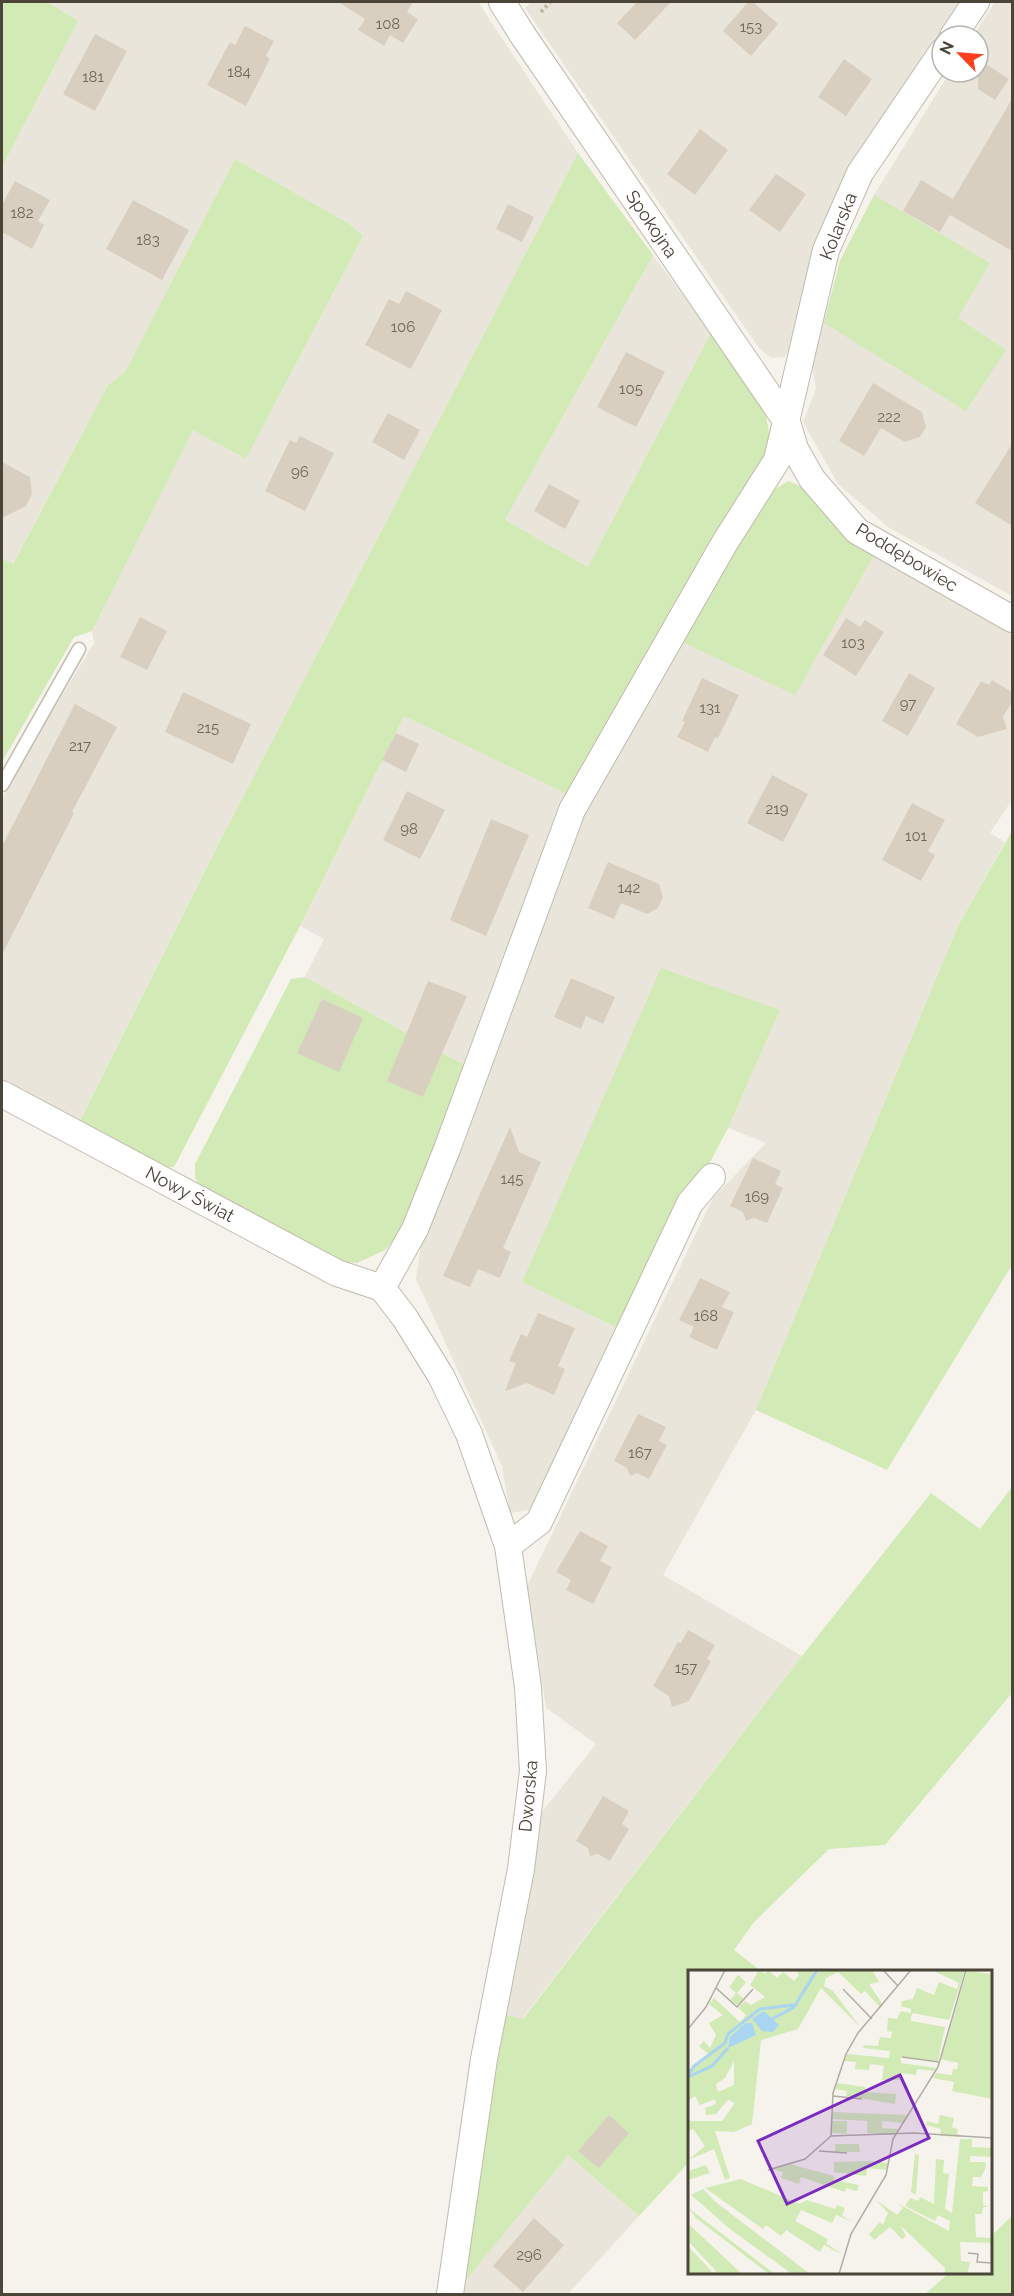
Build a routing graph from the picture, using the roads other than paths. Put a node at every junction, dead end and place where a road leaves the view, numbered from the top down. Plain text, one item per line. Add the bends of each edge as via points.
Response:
1 (502, 2) edge
2 (976, 2) edge
3 (960, 24) edge
4 (930, 70) edge
5 (787, 422) junction
6 (795, 449) joint
7 (1012, 619) edge
8 (79, 649) dead end
9 (2, 785) edge
10 (2, 1094) edge
11 (712, 1177) dead end
12 (382, 1288) junction
13 (508, 1546) junction
14 (450, 2295) edge

1 - 5 street, Spokojna
2 - 3 street
4 - 5 street, Kolarska via 860,173 826,250
5 - 6 street, Spokojna
5 - 12 street, Kolarska via 777,460 723,544 572,810 439,1169 414,1229
6 - 7 street, Poddębowiec via 812,479 857,531
8 - 9 lane
10 - 12 street, Nowy Świat via 337,1273
11 - 13 street via 690,1203 539,1522
12 - 13 street, Dworska via 441,1376 469,1434
13 - 14 street, Dworska via 528,1687 533,1771 521,1869 484,2059

